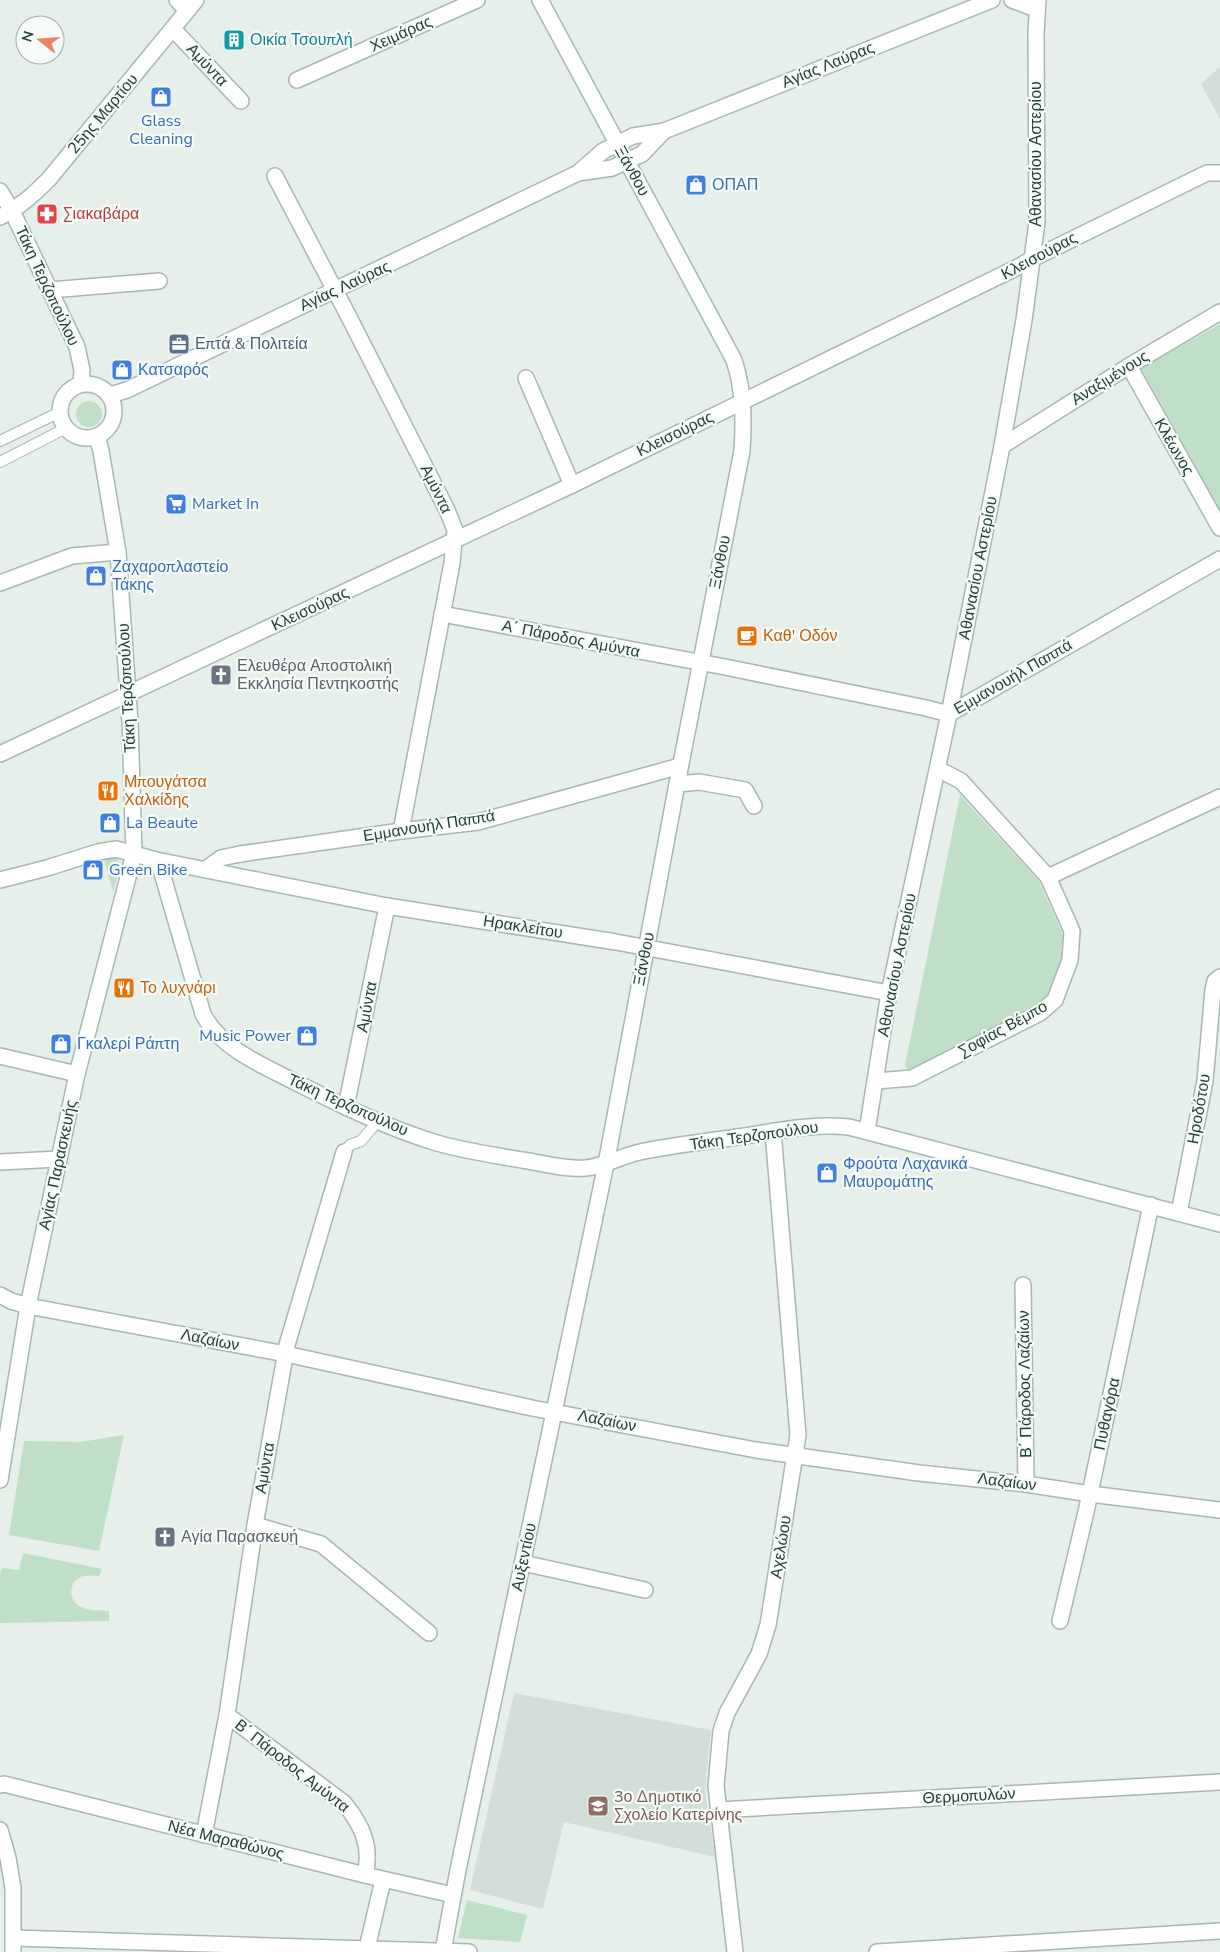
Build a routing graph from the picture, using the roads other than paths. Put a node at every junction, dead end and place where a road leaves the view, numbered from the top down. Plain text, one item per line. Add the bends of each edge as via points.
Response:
1 (477, 0) edge
2 (540, 0) edge
3 (992, 0) edge
4 (1012, 0) edge
5 (187, 4) edge
6 (1037, 5) edge
7 (173, 29) junction
8 (298, 80) dead end
9 (241, 101) dead end
10 (664, 131) junction
11 (617, 144) junction
12 (627, 161) junction
13 (578, 173) junction
14 (1220, 173) edge
15 (275, 176) dead end
16 (0, 191) edge
17 (6, 214) edge
18 (1032, 259) junction
19 (159, 281) dead end
20 (50, 290) junction
21 (335, 290) junction
22 (1220, 312) edge
23 (1128, 366) junction
24 (526, 378) dead end
25 (81, 384) junction
26 (110, 395) junction
27 (744, 402) junction
28 (60, 412) junction
29 (66, 428) junction
30 (97, 436) junction
31 (0, 441) edge
32 (1002, 446) junction
33 (0, 462) edge
34 (572, 484) junction
35 (1220, 528) edge
36 (455, 540) junction
37 (118, 552) junction
38 (1220, 559) edge
39 (0, 583) edge
40 (442, 614) junction
41 (701, 663) junction
42 (128, 694) junction
43 (949, 714) junction
44 (0, 754) edge
45 (680, 766) junction
46 (938, 769) junction
47 (677, 784) junction
48 (1220, 797) edge
49 (754, 806) dead end
50 (400, 831) junction
51 (134, 854) junction
52 (156, 860) junction
53 (206, 869) junction
54 (1048, 877) junction
55 (0, 880) edge
56 (387, 906) junction
57 (646, 948) junction
58 (1220, 977) edge
59 (890, 993) junction
60 (0, 1056) edge
61 (77, 1074) junction
62 (876, 1081) junction
63 (346, 1107) junction
64 (377, 1122) junction
65 (773, 1131) junction
66 (867, 1131) junction
67 (344, 1152) joint
68 (59, 1159) junction
69 (0, 1162) edge
70 (606, 1164) junction
71 (1151, 1205) junction
72 (1178, 1212) junction
73 (1220, 1224) edge
74 (1023, 1285) dead end
75 (0, 1295) edge
76 (28, 1306) junction
77 (286, 1354) junction
78 (554, 1411) junction
79 (796, 1456) junction
80 (0, 1480) edge
81 (1026, 1484) junction
82 (1090, 1494) junction
83 (1220, 1510) edge
84 (255, 1525) junction
85 (523, 1562) junction
86 (645, 1590) dead end
87 (1060, 1621) dead end
88 (429, 1633) dead end
89 (227, 1715) junction
90 (1220, 1782) edge
91 (0, 1785) edge
92 (719, 1810) junction
93 (0, 1830) edge
94 (204, 1835) junction
95 (365, 1875) junction
96 (383, 1880) junction
97 (453, 1895) junction
98 (1220, 1931) edge
99 (14, 1945) edge
100 (154, 1947) edge
101 (367, 1948) junction
102 (996, 1949) edge
103 (326, 1950) edge
104 (442, 1950) junction
105 (470, 1952) edge
106 (735, 1952) edge
107 (877, 1952) edge

1 - 8 street, Χειμάρας
2 - 11 street, Ξάνθου
3 - 10 street, Αγίας Λαύρας
4 - 6 street
5 - 7 street, 25ης Μαρτίου
6 - 18 street, Αθανασίου Αστερίου via 1037,222
7 - 9 street, Αμύντα
7 - 17 street, 25ης Μαρτίου via 49,180
10 - 11 street, Αγίας Λαύρας via 633,136
10 - 12 street, Αγίας Λαύρας via 642,154
11 - 12 street, Ξάνθου
11 - 13 street, Αγίας Λαύρας via 603,151
12 - 13 street, Αγίας Λαύρας via 612,168
12 - 27 street, Ξάνθου via 734,360
13 - 21 street, Αγίας Λαύρας
14 - 18 street, Κλεισούρας via 1207,173
15 - 21 street, Αμύντα
16 - 17 street, Τάκη Τερζοπούλου
17 - 20 street, Τάκη Τερζοπούλου
18 - 27 street, Κλεισούρας
18 - 32 street, Αθανασίου Αστερίου
19 - 20 street
20 - 25 street, Τάκη Τερζοπούλου via 78,347
21 - 26 street, Αγίας Λαύρας via 127,390
21 - 36 street, Αμύντα via 447,510 455,530
22 - 23 street, Αναξιμένους
23 - 32 street, Αναξιμένους
23 - 35 street, Κλέωνος
24 - 34 street
25 - 26 street via 97,385
25 - 28 street via 66,394
26 - 30 street via 113,419
27 - 34 street, Κλεισούρας
27 - 41 street, Ξάνθου via 742,451
28 - 29 street
28 - 31 lane
29 - 30 street via 80,437
29 - 33 lane
30 - 37 street, Τάκη Τερζοπούλου
32 - 43 street, Αθανασίου Αστερίου
34 - 36 street, Κλεισούρας
36 - 40 street, Αμύντα
36 - 42 street, Κλεισούρας
37 - 39 street via 72,556
37 - 42 street, Τάκη Τερζοπούλου
38 - 43 street, Εμμανουήλ Παππά
40 - 41 street, Α΄ Πάροδος Αμύντα
40 - 50 street, Αμύντα
41 - 43 street, Εμμανουήλ Παππά
41 - 45 street, Ξάνθου
42 - 44 street, Κλεισούρας
42 - 51 street, Τάκη Τερζοπούλου
43 - 46 street, Αθανασίου Αστερίου
45 - 47 street, Ξάνθου
45 - 50 street, Εμμανουήλ Παππά via 478,822
46 - 54 street, Σοφίας Βέμπο via 961,781
46 - 59 street, Αθανασίου Αστερίου
47 - 49 street via 699,782 745,790
47 - 57 street, Ξάνθου
48 - 54 street
50 - 53 street, Εμμανουήλ Παππά via 240,854 221,858
51 - 52 street
51 - 55 street via 116,849 98,852
51 - 61 street, Αγίας Παρασκευής
52 - 53 street, Ηρακλείτου
52 - 63 street, Τάκη Τερζοπούλου via 209,1026 244,1056
53 - 56 street, Ηρακλείτου
54 - 62 street, Σοφίας Βέμπο via 1072,931 1070,960 1055,1000 1040,1013 912,1078
56 - 57 street, Ηρακλείτου
56 - 63 street, Αμύντα
57 - 59 street, Ηρακλείτου
57 - 70 street, Ξάνθου
58 - 72 street, Ηροδότου via 1215,981 1213,990 1205,1081
59 - 62 street, Αθανασίου Αστερίου
60 - 61 street
61 - 68 street, Αγίας Παρασκευής
62 - 66 street, Αθανασίου Αστερίου
63 - 64 street, Τάκη Τερζοπούλου
64 - 67 lane, Αμύντα via 361,1141 350,1145
64 - 70 street, Τάκη Τερζοπούλου via 438,1143 498,1156 568,1168
65 - 66 street, Τάκη Τερζοπούλου via 840,1126
65 - 70 street, Τάκη Τερζοπούλου via 639,1153
65 - 79 street, Αχελώου via 798,1435
66 - 71 street, Τάκη Τερζοπούλου
67 - 77 street, Αμύντα
68 - 69 street
68 - 76 street, Αγίας Παρασκευής
70 - 78 street, Αυξεντίου
71 - 72 street, Τάκη Τερζοπούλου
71 - 82 street, Πυθαγόρα
72 - 73 street, Τάκη Τερζοπούλου
74 - 81 street, Β΄ Πάροδος Λαζαίων
75 - 76 street, Λαζαίων
76 - 77 street, Λαζαίων
76 - 80 street, Αγίας Παρασκευής
77 - 78 street, Λαζαίων
77 - 84 street, Αμύντα
78 - 79 street, Λαζαίων
78 - 85 street, Αυξεντίου
79 - 81 street, Λαζαίων
79 - 92 street, Αχελώου via 768,1625 759,1654 727,1713 721,1731 716,1786
81 - 82 street, Λαζαίων
82 - 83 street, Λαζαίων
82 - 87 street, Πυθαγόρα
84 - 88 street via 321,1544
84 - 89 street, Αμύντα
85 - 86 street
85 - 97 street, Αυξεντίου
89 - 94 street, Αμύντα
89 - 95 street, Β΄ Πάροδος Αμύντα via 344,1803 358,1820 362,1831 368,1861
90 - 92 street, Θερμοπυλών
91 - 94 street, Νέα Μαραθώνος
92 - 106 street, Αχελώου
93 - 99 street via 13,1888
94 - 95 street, Νέα Μαραθώνος
95 - 96 street, Νέα Μαραθώνος
96 - 97 street, Νέα Μαραθώνος
96 - 101 street
97 - 104 street, Αυξεντίου
98 - 102 street
99 - 100 street
100 - 103 street
101 - 103 street
101 - 104 street
102 - 107 street
104 - 105 street

